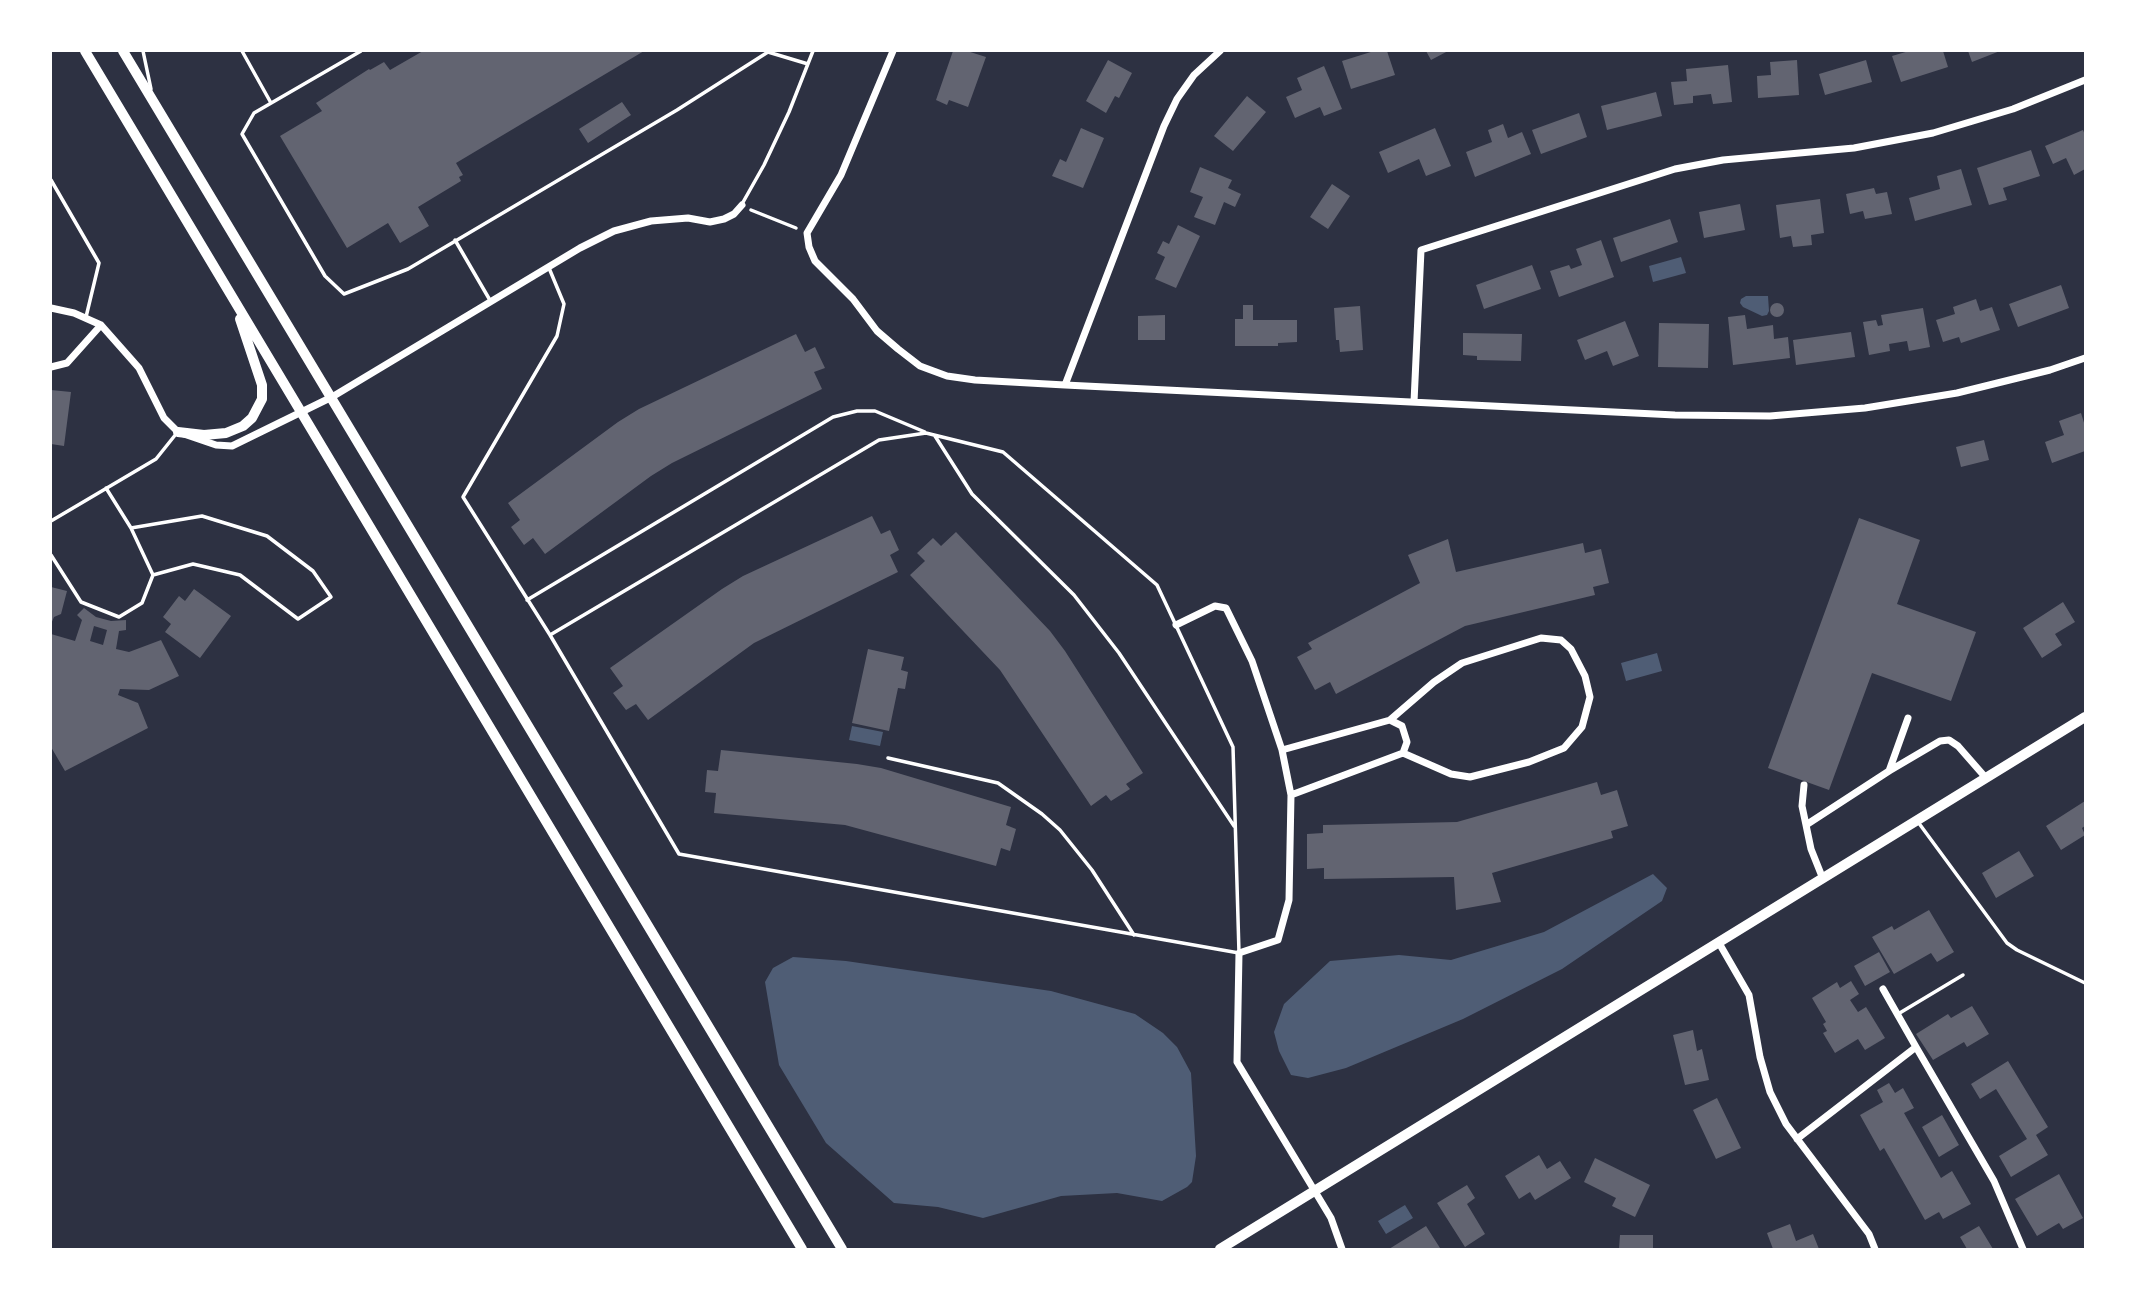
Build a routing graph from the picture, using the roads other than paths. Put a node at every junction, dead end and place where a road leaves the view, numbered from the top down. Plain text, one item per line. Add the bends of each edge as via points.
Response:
1 (85, 51) edge
2 (123, 51) edge
3 (143, 51) edge
4 (242, 51) edge
5 (361, 51) edge
6 (813, 51) edge
7 (892, 51) edge
8 (1220, 51) edge
9 (808, 64) junction
10 (2085, 80) edge
11 (153, 102) junction
12 (271, 103) junction
13 (51, 180) edge
14 (742, 205) joint
15 (454, 240) junction
16 (549, 266) junction
17 (491, 302) junction
18 (235, 303) junction
19 (51, 308) edge
20 (86, 319) junction
21 (101, 325) junction
22 (2085, 358) edge
23 (51, 367) edge
24 (1065, 385) junction
25 (332, 397) junction
26 (1414, 402) junction
27 (301, 413) junction
28 (178, 432) junction
29 (926, 433) junction
30 (934, 435) junction
31 (106, 488) junction
32 (51, 521) edge
33 (131, 528) junction
34 (51, 555) edge
35 (153, 575) junction
36 (527, 600) junction
37 (1176, 625) junction
38 (550, 635) junction
39 (2085, 717) edge
40 (1908, 718) dead end
41 (1390, 720) junction
42 (1282, 750) junction
43 (1403, 753) junction
44 (888, 758) dead end
45 (1889, 771) junction
46 (1986, 778) junction
47 (1804, 785) dead end
48 (1291, 795) junction
49 (1917, 821) junction
50 (1806, 825) junction
51 (1235, 828) junction
52 (1823, 879) junction
53 (1135, 934) junction
54 (1719, 943) junction
55 (1239, 953) junction
56 (1962, 975) dead end
57 (2085, 982) edge
58 (1883, 989) dead end
59 (1898, 1014) junction
60 (1916, 1047) junction
61 (1797, 1139) junction
62 (1315, 1192) junction
63 (802, 1249) edge
64 (842, 1249) edge
65 (1220, 1249) edge
66 (1342, 1249) edge
67 (1875, 1249) edge
68 (2023, 1249) edge

1 - 18 main road
2 - 11 main road
3 - 11 lane
4 - 12 lane
5 - 12 lane
6 - 9 lane
7 - 24 street via 841,175 807,233 815,261 877,331 920,366 947,376
8 - 24 street via 1194,75 1168,117
9 - 14 lane
9 - 15 lane via 768,52
10 - 26 street via 2013,109 1933,133 1854,148 1675,169 1421,250
11 - 25 main road
12 - 15 lane via 254,113 242,134 325,276 344,294 408,269
13 - 20 lane via 99,263
14 - 16 street via 734,214 710,222 688,218 651,221 614,231
15 - 17 lane
16 - 17 street
16 - 36 lane via 564,304 557,336 463,497
17 - 25 street
18 - 27 main road
18 - 28 main road via 262,385 258,409 243,426 226,433
19 - 20 street
20 - 21 street
21 - 23 street via 67,363
21 - 28 street via 139,368 164,418
22 - 26 street via 1957,393 1865,408 1770,416
24 - 26 street
25 - 27 street
25 - 64 main road
27 - 28 street via 232,446
27 - 63 main road
28 - 31 lane via 156,458
29 - 30 lane
29 - 36 lane via 876,411 833,417
29 - 38 lane via 879,440
30 - 37 lane via 1003,452 1157,586
30 - 51 lane via 972,494 1074,594 1119,653
31 - 32 lane
31 - 33 lane
33 - 35 lane
33 - 35 lane via 202,516 267,536 313,572 331,597 298,619 240,575 193,565
34 - 35 lane via 81,602 119,617 142,603
36 - 38 lane
37 - 42 street via 1215,606 1226,608 1252,661
37 - 51 lane via 1233,747
38 - 53 lane via 679,854
39 - 46 street
40 - 45 street
41 - 42 street
41 - 43 street via 1402,726
41 - 43 street via 1462,663 1541,638 1561,640 1585,676 1590,697 1582,727 1564,748 1470,777 1451,774
42 - 48 street
43 - 48 street
44 - 53 lane via 998,783 1042,814 1092,870
45 - 46 street via 1949,740
45 - 50 street
46 - 49 street
47 - 50 street
48 - 55 street via 1289,900 1278,940
49 - 52 street
49 - 57 lane via 2007,943
50 - 52 street
51 - 55 lane
52 - 54 street
53 - 55 lane
54 - 61 street via 1749,995 1770,1092
54 - 62 street
55 - 62 street via 1237,1062
56 - 59 lane
58 - 59 street
59 - 60 street
60 - 61 street
60 - 68 street via 1994,1181
61 - 67 street via 1869,1234
62 - 65 street
62 - 66 street

